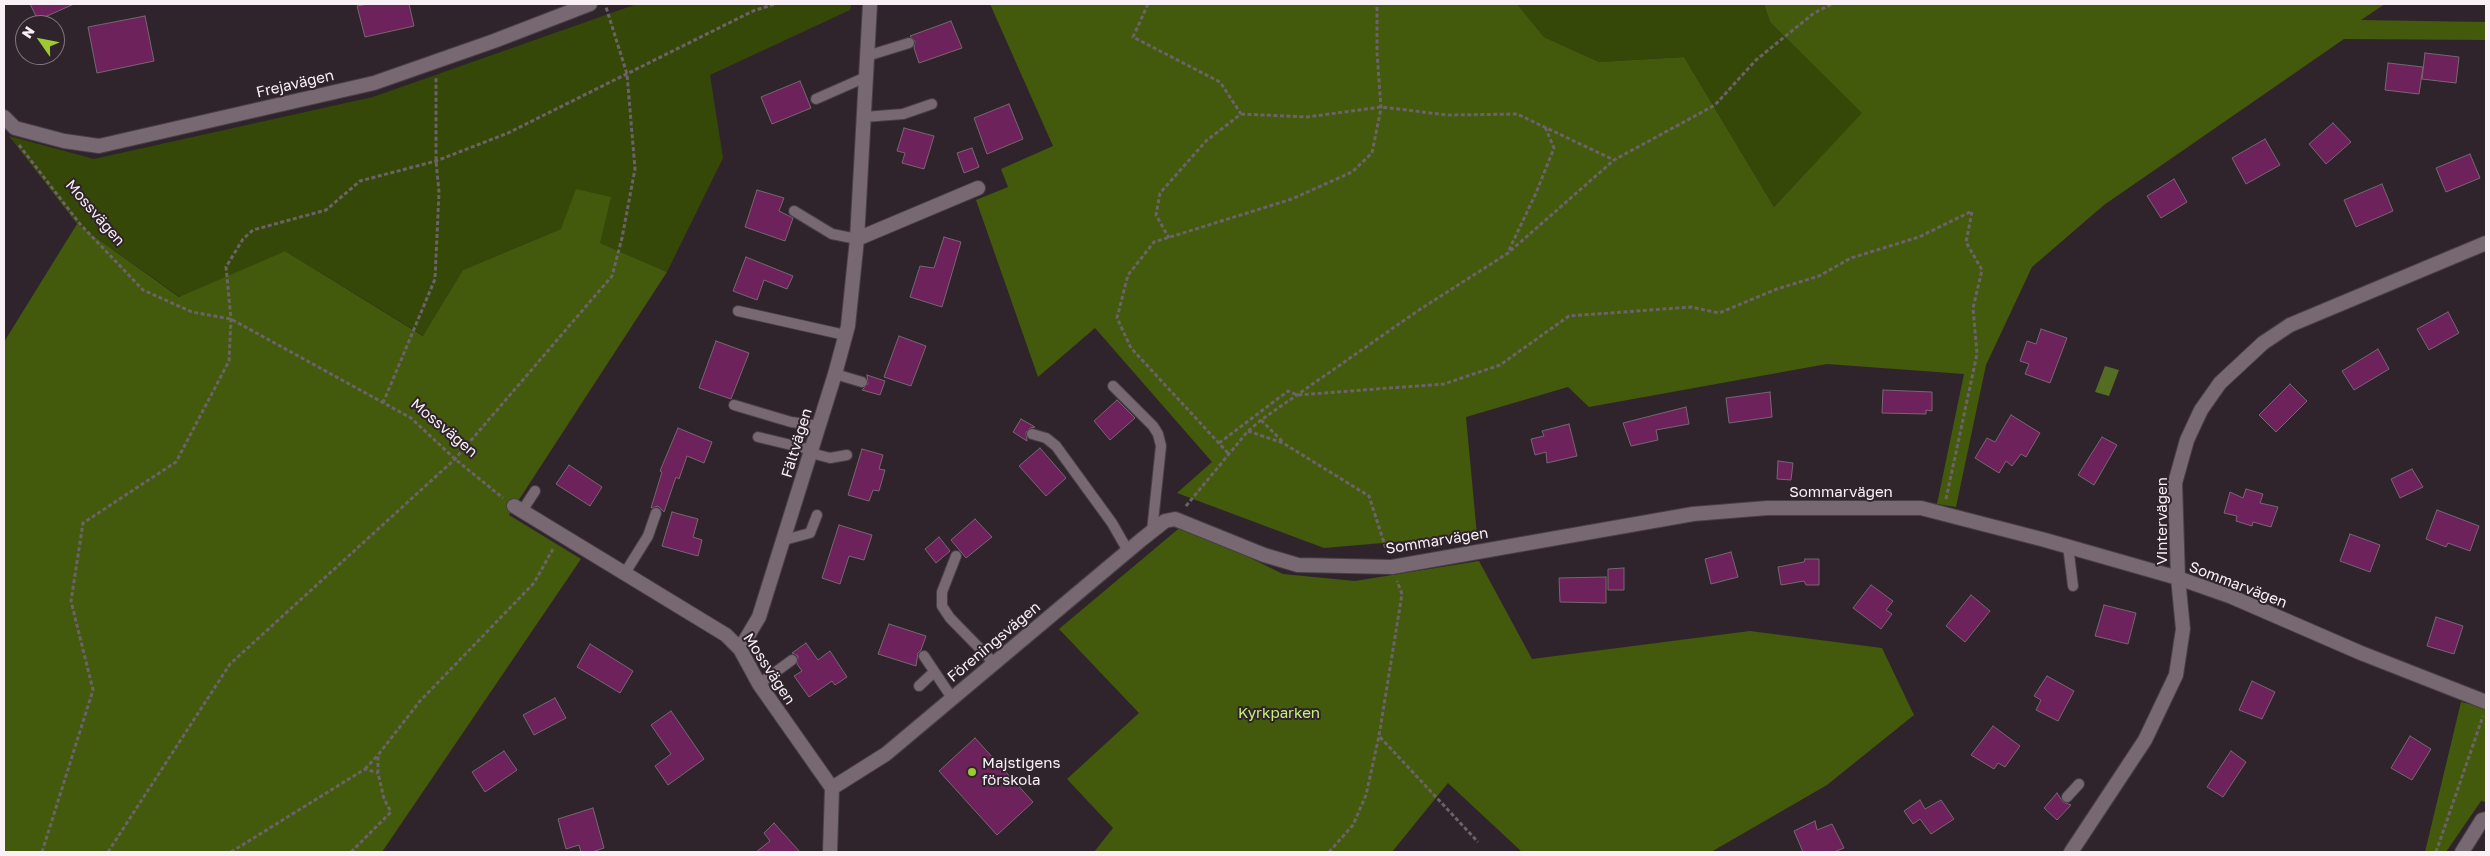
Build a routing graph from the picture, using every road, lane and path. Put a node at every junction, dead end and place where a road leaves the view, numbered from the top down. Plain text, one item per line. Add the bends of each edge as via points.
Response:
1 (590, 4) edge
2 (605, 4) edge
3 (775, 4) edge
4 (870, 4) edge
5 (1148, 4) edge
6 (1377, 4) edge
7 (1832, 4) edge
8 (908, 43) dead end
9 (867, 56) junction
10 (436, 61) junction
11 (627, 74) junction
12 (866, 77) junction
13 (816, 99) dead end
14 (932, 104) dead end
15 (1381, 107) junction
16 (1241, 114) junction
17 (4, 117) edge
18 (864, 117) junction
19 (1545, 127) junction
20 (15, 128) junction
21 (1614, 160) junction
22 (436, 161) junction
23 (978, 188) dead end
24 (794, 211) dead end
25 (1169, 238) junction
26 (857, 239) junction
27 (2486, 243) edge
28 (1508, 253) junction
29 (738, 311) dead end
30 (231, 319) junction
31 (845, 335) junction
32 (835, 374) junction
33 (862, 382) dead end
34 (1113, 386) dead end
35 (1297, 395) junction
36 (383, 402) junction
37 (734, 405) dead end
38 (1261, 420) junction
39 (819, 426) junction
40 (1248, 431) junction
41 (1032, 434) dead end
42 (758, 437) dead end
43 (1219, 443) junction
44 (1283, 443) junction
45 (812, 452) junction
46 (1228, 453) junction
47 (848, 455) dead end
48 (455, 459) junction
49 (535, 492) dead end
50 (518, 509) junction
51 (656, 513) dead end
52 (1943, 514) junction
53 (817, 515) dead end
54 (1175, 519) junction
55 (1152, 531) junction
56 (560, 535) junction
57 (784, 540) junction
58 (2068, 546) junction
59 (1128, 551) junction
60 (956, 556) dead end
61 (1392, 566) junction
62 (624, 573) junction
63 (2178, 578) junction
64 (2073, 586) dead end
65 (740, 649) junction
66 (924, 656) dead end
67 (792, 660) dead end
68 (994, 663) junction
69 (934, 672) junction
70 (759, 684) junction
71 (919, 686) dead end
72 (952, 698) junction
73 (2486, 702) edge
74 (2486, 708) edge
75 (1379, 736) junction
76 (378, 755) junction
77 (365, 769) junction
78 (378, 773) junction
79 (2079, 784) dead end
80 (832, 788) junction
81 (2067, 797) dead end
82 (2486, 819) edge
83 (1478, 842) dead end
84 (42, 852) edge
85 (108, 852) edge
86 (231, 852) edge
87 (351, 852) edge
88 (830, 852) edge
89 (1329, 852) edge
90 (2071, 852) edge
91 (2436, 852) edge
92 (2462, 852) edge

1 - 10 street, Frejavägen
2 - 11 path
3 - 11 path
4 - 9 street, Fältvägen
5 - 16 path via 1133,37 1220,82
6 - 15 path
7 - 21 path via 1814,13 1756,60 1715,105
8 - 9 lane
9 - 12 street, Fältvägen
10 - 20 street, Frejavägen via 374,83 99,146
10 - 22 path
11 - 22 path via 508,133
11 - 48 path via 635,169 612,276
12 - 13 lane
12 - 18 street, Fältvägen
14 - 18 lane via 903,114
15 - 16 path via 1307,118
15 - 19 path via 1448,115 1517,114
15 - 25 path via 1372,153 1352,172 1292,199
16 - 25 path via 1206,141 1160,193 1156,215
17 - 20 street
18 - 26 street, Fältvägen
19 - 21 path
19 - 28 path via 1554,148
20 - 30 path, Mossvägen via 18,144 80,224 143,290 192,312
21 - 28 path
22 - 30 path via 360,181 326,210 253,230 226,268
22 - 36 path via 439,192 435,279
23 - 26 street
24 - 26 lane via 832,234
25 - 43 path via 1154,242 1128,275 1117,318 1132,348
26 - 31 street, Fältvägen
27 - 63 street, Vintervägen via 2290,325 2262,343 2220,383 2186,440 2176,483
28 - 35 path via 1418,310
29 - 31 lane
30 - 36 path, Mossvägen
30 - 84 path via 229,361 176,462 83,523 71,601 93,690
31 - 32 street, Fältvägen
32 - 33 lane
32 - 39 street, Fältvägen
34 - 55 lane via 1153,426 1162,446
35 - 38 path
35 - 43 path via 1288,391
35 - 52 path via 1444,384 1500,365 1569,316 1691,307 1719,313 1819,276 1851,258 1919,237 1972,211 1966,242 1982,270 1973,308 1977,354
36 - 48 path, Mossvägen via 411,418
37 - 39 lane via 791,422
38 - 40 path
38 - 44 path
39 - 45 street, Fältvägen
40 - 44 path
40 - 46 path
41 - 59 lane via 1046,438 1056,446
42 - 45 lane
43 - 46 path
44 - 61 path via 1369,496
45 - 47 lane via 830,458
45 - 57 street, Fältvägen
46 - 54 path
48 - 50 path, Mossvägen
48 - 85 path via 230,664
49 - 50 lane
50 - 56 street, Mossvägen
51 - 62 lane via 648,536
52 - 58 street, Sommarvägen
52 - 61 street, Sommarvägen via 1921,508 1747,509 1640,522
53 - 57 lane via 810,533
54 - 55 street, Föreningsvägen via 1164,521
54 - 61 street, Sommarvägen via 1264,555 1298,565
55 - 59 street, Föreningsvägen
56 - 62 street, Mossvägen
56 - 76 path via 534,582 420,701
57 - 65 street, Fältvägen via 759,617
58 - 63 street, Sommarvägen
58 - 64 lane
59 - 68 street, Föreningsvägen
60 - 68 lane via 942,592 942,606
61 - 75 path via 1402,594
62 - 65 street, Mossvägen via 726,635
63 - 73 street, Sommarvägen via 2232,597
63 - 90 street, Vintervägen via 2183,629 2176,675 2145,740
65 - 70 street, Mossvägen
66 - 69 lane
67 - 70 lane
68 - 72 street, Föreningsvägen
69 - 71 lane
69 - 72 lane
70 - 80 street, Mossvägen
72 - 80 street, Föreningsvägen via 886,754
74 - 91 path
75 - 83 path
75 - 89 path via 1366,795 1353,825
76 - 77 path
76 - 78 path
77 - 78 path
77 - 86 path
78 - 87 path via 384,799 391,812
79 - 81 lane
80 - 88 street
82 - 92 street via 2482,820

